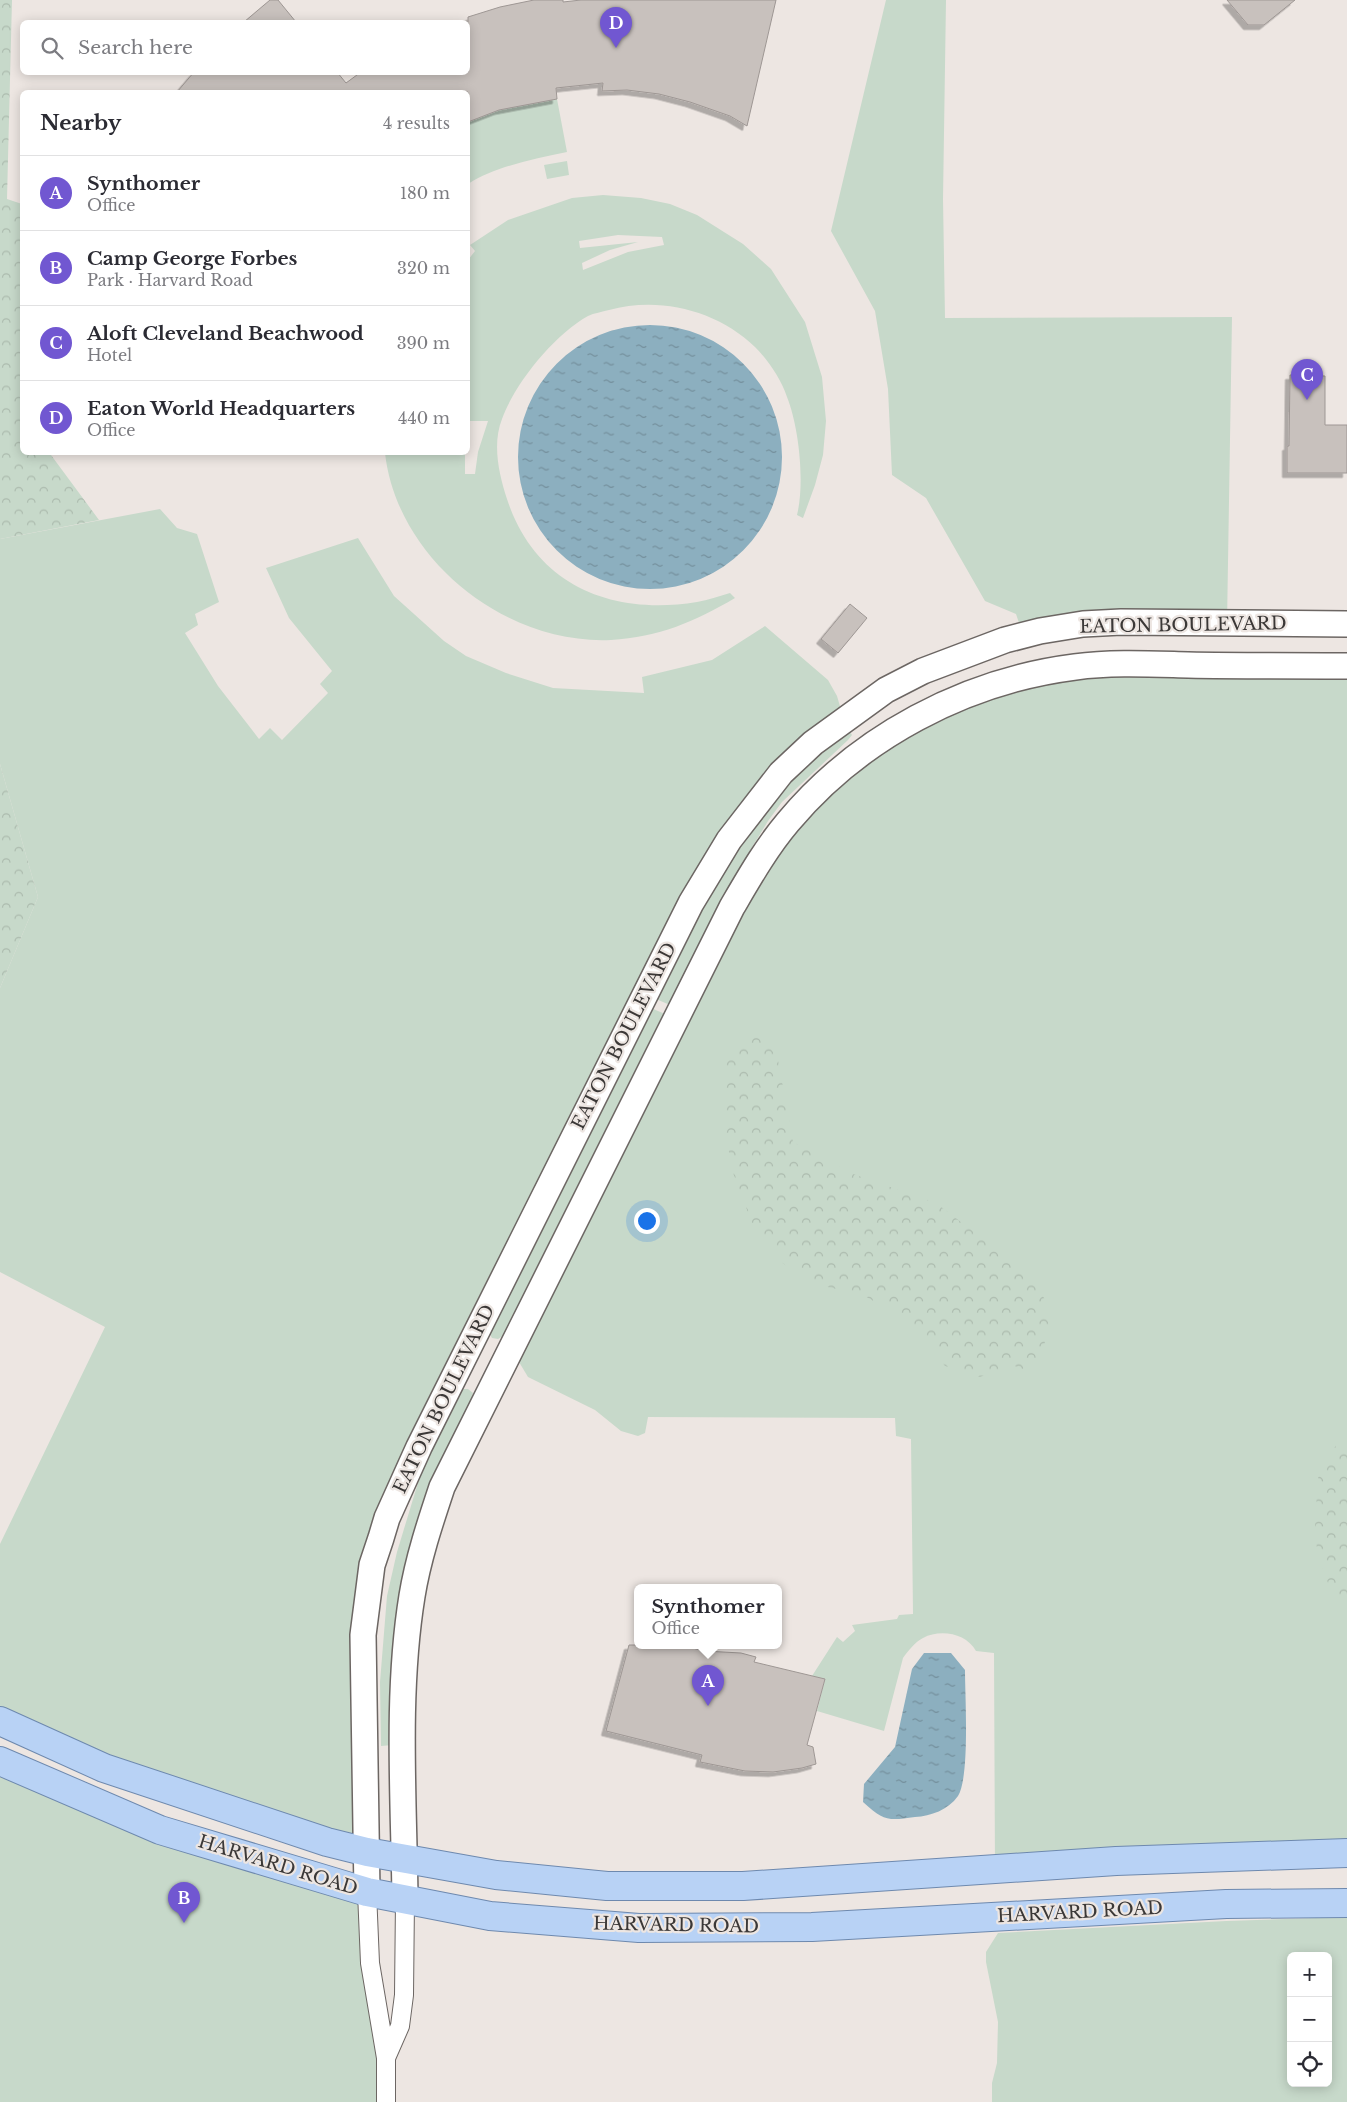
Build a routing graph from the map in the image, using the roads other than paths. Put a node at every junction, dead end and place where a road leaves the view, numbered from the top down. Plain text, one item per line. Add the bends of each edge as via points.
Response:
1 (1347, 624) edge
2 (1347, 666) edge
3 (0, 1721) edge
4 (0, 1761) edge
5 (367, 1852) junction
6 (1347, 1853) edge
7 (404, 1858) junction
8 (368, 1892) junction
9 (404, 1900) junction
10 (1347, 1904) edge
11 (386, 2058) junction
12 (386, 2102) edge

1 - 5 street, EATON BOULEVARD via 1122,622 1083,624 1006,640 923,671 886,690 813,744 782,773 755,806 729,840 691,903 448,1388 387,1518 372,1565 363,1635
2 - 7 street, EATON BOULEVARD via 1114,664 1074,667 1022,677 941,705 900,727 824,785 788,822 756,866 732,907 442,1487 420,1561 407,1638 403,1688
3 - 5 main road, HARVARD ROAD via 104,1768 327,1842
4 - 8 main road, HARVARD ROAD via 160,1830
5 - 7 main road, HARVARD ROAD
5 - 8 street, EATON BOULEVARD
6 - 7 main road, HARVARD ROAD via 1116,1861 743,1886 607,1886 496,1875
7 - 9 street, EATON BOULEVARD
8 - 9 main road, HARVARD ROAD
8 - 11 street via 370,1963
9 - 10 main road, HARVARD ROAD via 490,1916 639,1928 812,1926 1226,1904
9 - 11 street via 404,1995 400,2026
11 - 12 street

